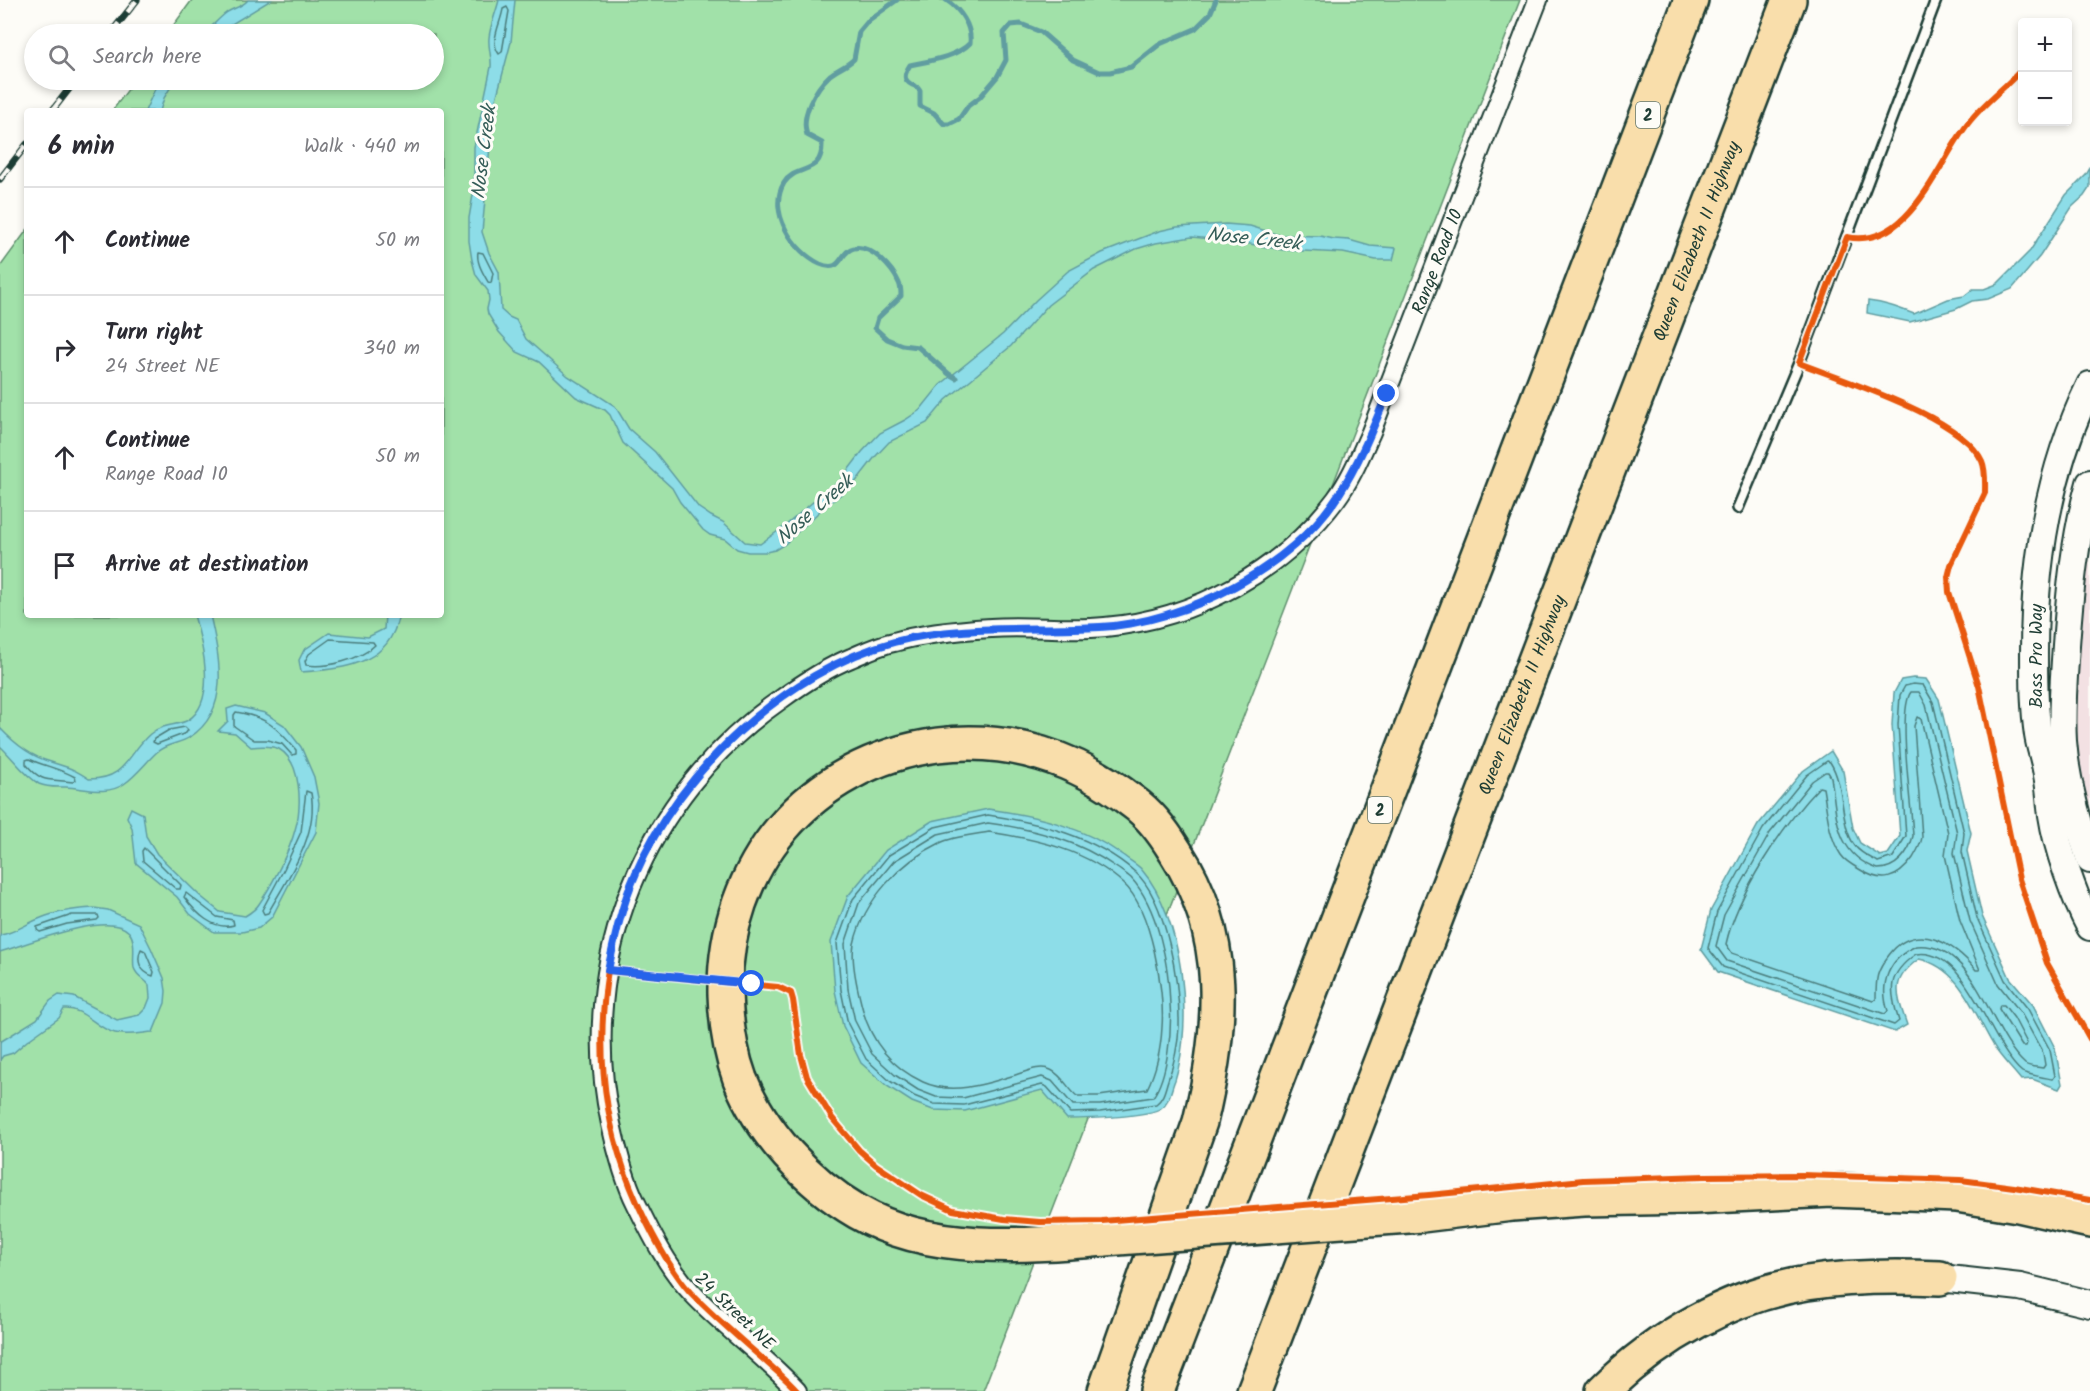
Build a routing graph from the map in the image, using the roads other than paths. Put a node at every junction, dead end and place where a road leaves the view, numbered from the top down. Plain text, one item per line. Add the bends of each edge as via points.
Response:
1 (1539, 0) edge
2 (1691, 0) edge
3 (1789, 0) edge
4 (1936, 0) edge
5 (2090, 385) edge
6 (2090, 483) edge
7 (1738, 508) dead end
8 (1322, 515) joint
9 (2070, 814) edge
10 (2090, 860) edge
11 (2090, 927) edge
12 (2090, 1221) edge
13 (1940, 1278) joint
14 (2090, 1304) edge
15 (797, 1391) edge
16 (1105, 1391) edge
17 (1157, 1391) edge
18 (1254, 1391) edge
19 (1603, 1391) edge

1 - 8 street, Range Road 10 via 1371,432 1338,497
2 - 17 highway, 2
3 - 18 highway, Queen Elizabeth II Highway
4 - 7 lane via 1799,363
5 - 9 street, Bass Pro Way via 2054,481 2035,601 2034,698
6 - 9 street, Bass Pro Way via 2073,568 2064,671 2063,742
8 - 15 street, 24 Street NE via 1276,561 1244,582 1154,620 1104,627 992,628 928,635 893,642 846,660 761,712 685,789 656,833 621,915 602,1005 606,1103 617,1152 634,1200 689,1290
9 - 10 street, Bass Pro Way
9 - 11 street, Bass Pro Way via 2074,889
12 - 16 highway, bridge via 1957,1195 1832,1190 1584,1198 1422,1215 1105,1239 1041,1245 993,1246 892,1227 858,1212 796,1164 774,1139 740,1078 726,1011 728,942 749,879 787,822 844,775 875,760 912,749 955,743 997,744 1038,751 1078,767 1113,786 1140,807 1187,869 1204,907 1215,952 1219,1001 1211,1078 1200,1122
13 - 14 street via 2020,1287
13 - 19 highway via 1844,1279 1765,1293 1689,1325 1654,1347

